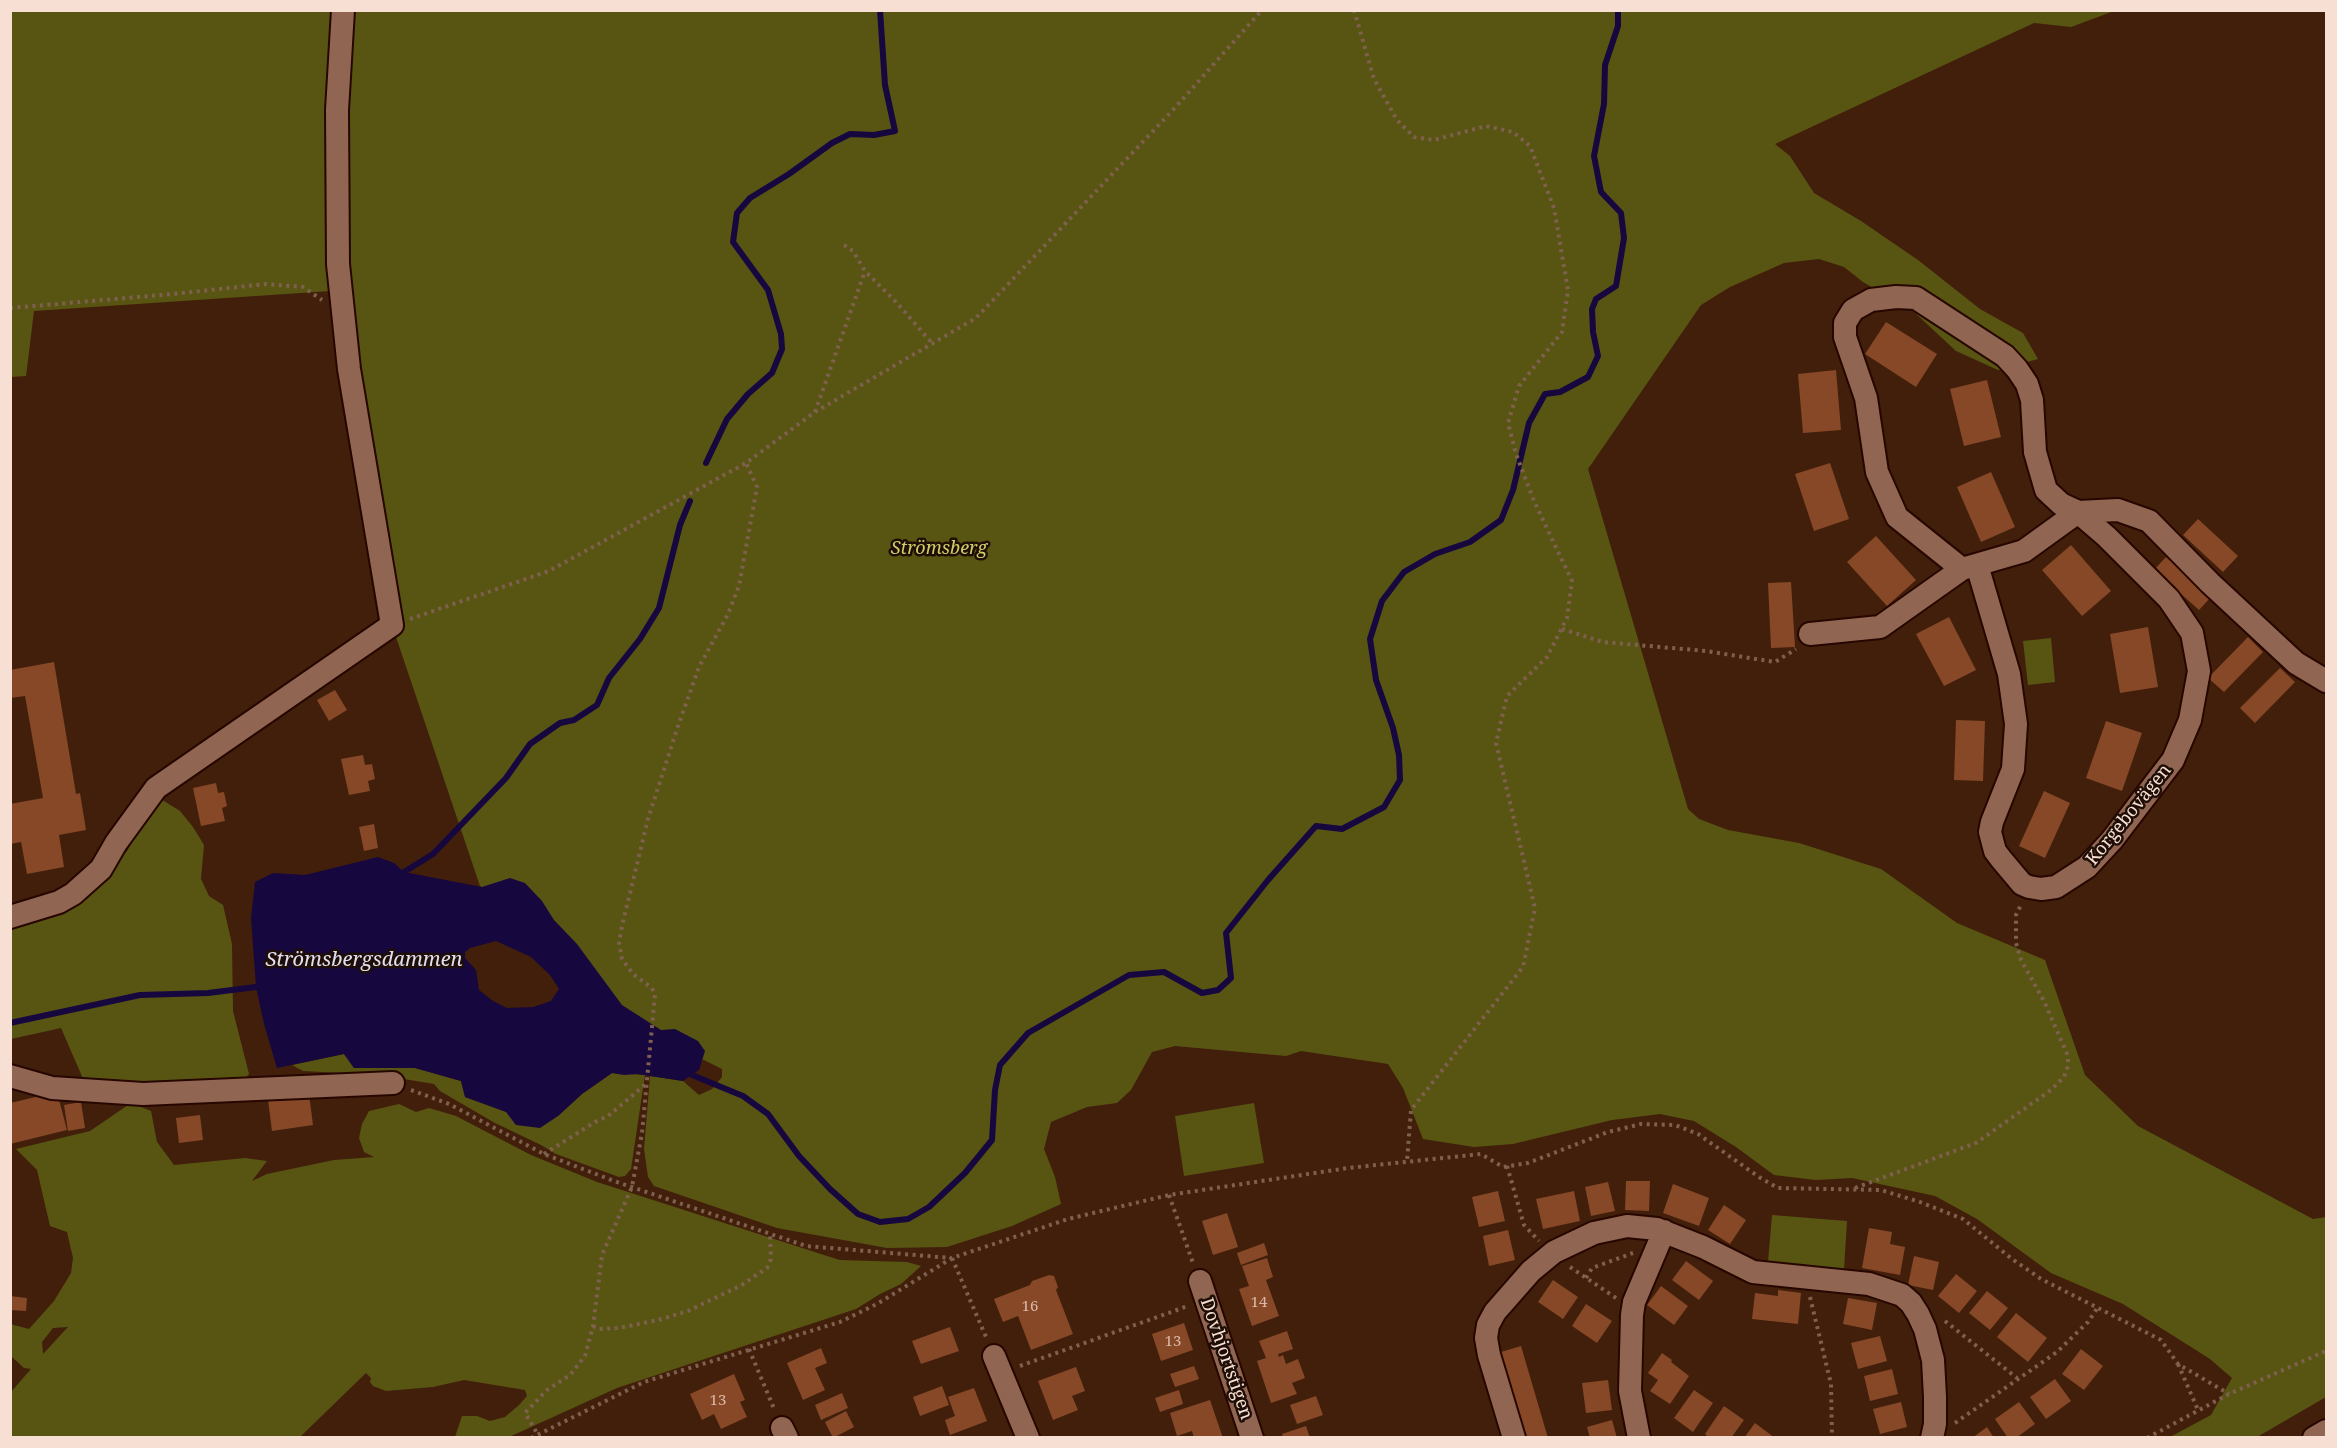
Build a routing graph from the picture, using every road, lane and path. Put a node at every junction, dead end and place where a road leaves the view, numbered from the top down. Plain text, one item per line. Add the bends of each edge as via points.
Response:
1 (343, 10) edge
2 (1262, 10) edge
3 (1354, 10) edge
4 (844, 245) dead end
5 (865, 271) junction
6 (10, 308) edge
7 (342, 314) junction
8 (932, 343) junction
9 (815, 412) junction
10 (746, 463) junction
11 (2078, 512) junction
12 (1969, 567) junction
13 (392, 625) junction
14 (1562, 629) junction
15 (1810, 634) joint
16 (2326, 681) edge
17 (2029, 887) junction
18 (10, 917) edge
19 (10, 1076) edge
20 (393, 1083) joint
21 (646, 1083) junction
22 (544, 1154) junction
23 (1407, 1161) dead end
24 (632, 1187) junction
25 (1851, 1190) dead end
26 (1169, 1195) dead end
27 (770, 1234) junction
28 (1662, 1238) junction
29 (952, 1258) junction
30 (1586, 1278) dead end
31 (1804, 1278) junction
32 (1203, 1290) junction
33 (2098, 1307) dead end
34 (1918, 1314) junction
35 (593, 1326) junction
36 (749, 1349) junction
37 (2326, 1351) edge
38 (998, 1364) junction
39 (2178, 1364) dead end
40 (2018, 1378) junction
41 (2198, 1410) junction
42 (1953, 1424) dead end
43 (2326, 1431) edge
44 (784, 1433) edge
45 (539, 1436) edge
46 (531, 1437) edge
47 (1028, 1437) edge
48 (1252, 1437) edge
49 (1514, 1437) edge
50 (1639, 1437) edge
51 (1832, 1437) edge
52 (1932, 1437) edge
53 (2147, 1437) edge
54 (2314, 1437) edge

1 - 7 street via 336,180
2 - 8 path via 976,318
3 - 14 path via 1374,79 1397,120 1414,137 1434,140 1486,126 1513,132 1530,146 1554,208 1568,290 1562,332 1519,386 1508,423 1534,501 1572,581
4 - 5 path via 853,251
5 - 8 path
5 - 9 path
6 - 7 path via 266,284 303,287
7 - 13 street
8 - 9 path
9 - 10 path
10 - 13 path via 549,571
10 - 21 path via 757,487 739,586 699,667 678,726 648,819 619,944 622,959 655,995
11 - 12 street via 2024,550
11 - 12 street, Korgebovägen via 2061,504 2046,490 2035,452 2032,400 2027,384 2011,362 1916,298 1871,300 1853,310 1845,323 1845,337 1866,398 1877,472 1897,517
11 - 16 street via 2118,510 2148,521 2296,663
11 - 17 street, Korgebovägen via 2169,599 2192,633 2199,671 2190,720 2173,760 2112,840 2087,867 2067,881 2056,887
12 - 15 street via 1880,627
12 - 17 street via 2009,674 2016,724 2013,770 1990,832 1995,851 2022,884
13 - 18 street via 156,788 101,869 73,894
14 - 15 path via 1603,642 1706,651 1774,662 1802,645
14 - 23 path via 1547,657 1507,696 1496,744 1535,908 1523,967 1411,1110
17 - 25 path via 2016,915 2016,943 2068,1056 2064,1077 1976,1143
19 - 20 street via 52,1088 143,1094
20 - 22 path via 449,1104
21 - 22 path via 608,1116
21 - 24 path
22 - 24 path
24 - 27 path
24 - 35 path via 602,1255
26 - 32 path
27 - 29 path via 806,1246
27 - 35 path via 771,1259 767,1268 740,1286 688,1311 658,1320 619,1328
28 - 30 path via 1592,1268
28 - 31 street via 1703,1247 1753,1272
28 - 49 street via 1645,1227 1627,1226 1573,1241 1531,1271 1495,1312 1486,1338
28 - 50 street via 1632,1315 1630,1391
29 - 36 path via 840,1322
29 - 38 path
31 - 34 street via 1889,1289 1902,1295
31 - 51 path via 1831,1384
32 - 38 path
32 - 48 street, Dovhjortstigen
33 - 40 path via 2057,1352
34 - 40 path via 1938,1316
34 - 52 street via 1933,1360
35 - 45 path via 585,1356 570,1375 547,1390 525,1413
36 - 44 path
36 - 45 path via 644,1382
37 - 41 path
38 - 47 street
39 - 41 path
40 - 42 path
41 - 53 path
43 - 54 street
45 - 46 path

